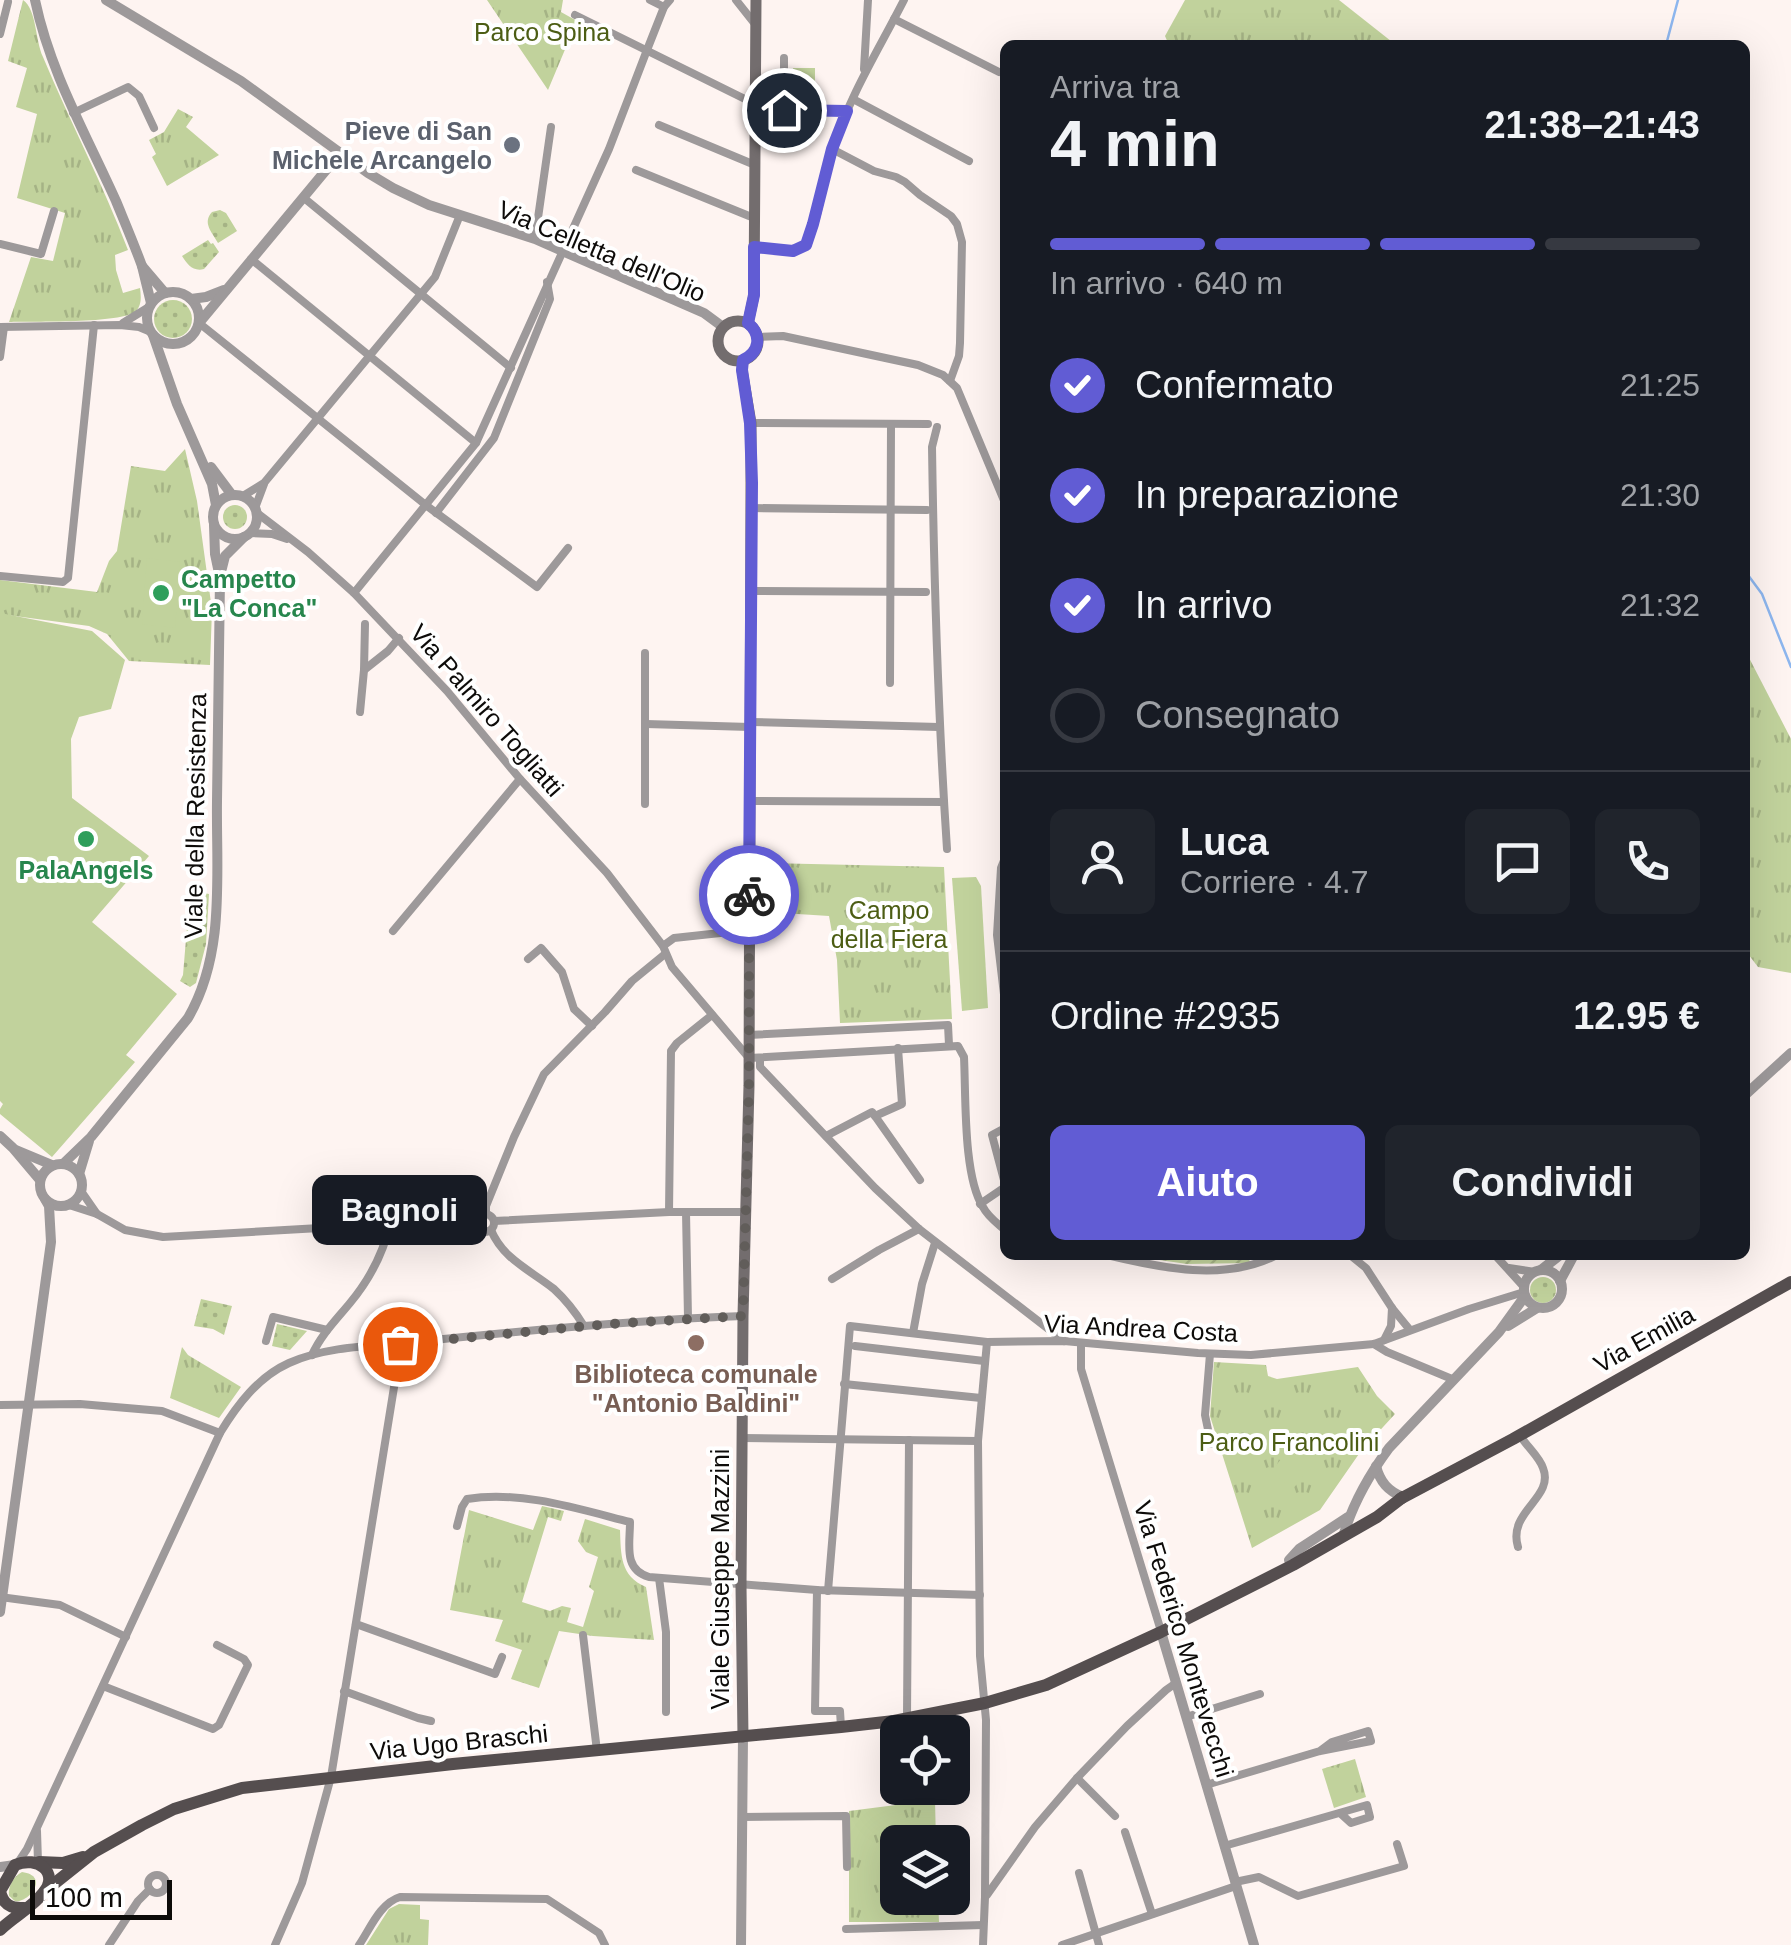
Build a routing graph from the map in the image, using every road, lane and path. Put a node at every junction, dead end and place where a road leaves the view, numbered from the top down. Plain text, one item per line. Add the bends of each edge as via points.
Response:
1 (35, 0) edge
2 (106, 0) edge
3 (650, 0) edge
4 (736, 0) edge
5 (756, 0) edge
6 (868, 0) edge
7 (904, 0) edge
8 (8, 2) edge
9 (668, 5) edge
10 (575, 15) dead end
11 (894, 20) junction
12 (756, 25) junction
13 (0, 34) edge
14 (646, 50) junction
15 (784, 58) dead end
16 (999, 72) dead end
17 (864, 74) junction
18 (853, 100) junction
19 (755, 104) junction
20 (847, 111) junction
21 (74, 113) junction
22 (659, 125) dead end
23 (551, 127) dead end
24 (154, 128) dead end
25 (832, 149) junction
26 (341, 152) junction
27 (968, 161) dead end
28 (755, 165) junction
29 (636, 170) dead end
30 (304, 198) junction
31 (54, 210) dead end
32 (460, 215) junction
33 (754, 218) junction
34 (535, 238) junction
35 (0, 244) edge
36 (754, 247) junction
37 (563, 250) junction
38 (251, 260) junction
39 (142, 266) junction
40 (547, 282) junction
41 (229, 287) junction
42 (166, 292) junction
43 (420, 295) junction
44 (191, 298) junction
45 (150, 305) junction
46 (199, 323) junction
47 (748, 323) junction
48 (120, 324) junction
49 (94, 325) junction
50 (2, 327) edge
51 (723, 327) junction
52 (152, 334) junction
53 (758, 336) junction
54 (179, 344) junction
55 (0, 356) edge
56 (370, 356) junction
57 (743, 360) junction
58 (166, 368) junction
59 (511, 368) junction
60 (950, 381) junction
61 (497, 398) junction
62 (509, 403) junction
63 (320, 418) junction
64 (750, 423) junction
65 (891, 425) junction
66 (476, 443) junction
67 (201, 455) junction
68 (264, 484) junction
69 (1000, 490) edge
70 (237, 496) junction
71 (216, 505) junction
72 (427, 506) junction
73 (751, 508) junction
74 (890, 509) junction
75 (256, 510) junction
76 (928, 510) dead end
77 (436, 514) junction
78 (214, 525) junction
79 (247, 535) junction
80 (291, 540) junction
81 (568, 548) dead end
82 (0, 576) edge
83 (220, 578) junction
84 (751, 591) junction
85 (889, 591) junction
86 (926, 592) dead end
87 (354, 594) junction
88 (365, 624) dead end
89 (399, 638) junction
90 (645, 653) dead end
91 (364, 670) junction
92 (890, 684) dead end
93 (360, 712) dead end
94 (646, 724) junction
95 (750, 725) junction
96 (939, 727) junction
97 (520, 779) junction
98 (749, 801) junction
99 (944, 802) junction
100 (645, 804) dead end
101 (947, 849) dead end
102 (1000, 905) edge
103 (748, 930) junction
104 (393, 931) dead end
105 (664, 950) junction
106 (528, 960) dead end
107 (1000, 960) edge
108 (712, 1015) junction
109 (592, 1026) junction
110 (838, 1031) junction
111 (748, 1035) junction
112 (954, 1045) junction
113 (898, 1048) junction
114 (838, 1052) junction
115 (1791, 1053) edge
116 (754, 1058) junction
117 (1750, 1090) edge
118 (875, 1116) junction
119 (1000, 1131) edge
120 (0, 1136) edge
121 (826, 1136) junction
122 (91, 1137) junction
123 (13, 1148) junction
124 (58, 1164) junction
125 (1000, 1166) edge
126 (79, 1174) junction
127 (40, 1180) junction
128 (920, 1180) dead end
129 (1000, 1189) edge
130 (82, 1191) junction
131 (45, 1200) junction
132 (980, 1204) junction
133 (66, 1206) junction
134 (669, 1212) junction
135 (686, 1212) junction
136 (746, 1212) junction
137 (97, 1214) junction
138 (486, 1214) junction
139 (476, 1222) junction
140 (390, 1224) junction
141 (492, 1225) junction
142 (1000, 1226) edge
143 (919, 1228) junction
144 (51, 1242) junction
145 (936, 1242) junction
146 (1132, 1260) edge
147 (1263, 1260) edge
148 (1356, 1260) edge
149 (1500, 1260) edge
150 (1553, 1260) edge
151 (1571, 1260) edge
152 (1508, 1268) junction
153 (1538, 1271) junction
154 (832, 1279) dead end
155 (1560, 1282) junction
156 (1791, 1282) edge
157 (1524, 1292) junction
158 (1392, 1308) junction
159 (1538, 1308) junction
160 (743, 1316) junction
161 (688, 1318) junction
162 (584, 1326) junction
163 (327, 1330) junction
164 (1410, 1330) junction
165 (1499, 1332) junction
166 (913, 1333) junction
167 (266, 1341) dead end
168 (1064, 1341) junction
169 (986, 1342) junction
170 (1379, 1342) junction
171 (1081, 1343) junction
172 (400, 1344) junction
173 (855, 1346) dead end
174 (1210, 1354) junction
175 (312, 1355) junction
176 (984, 1362) junction
177 (1452, 1379) junction
178 (844, 1384) junction
179 (981, 1398) junction
180 (28, 1403) junction
181 (0, 1405) edge
182 (220, 1433) junction
183 (1520, 1435) junction
184 (742, 1438) junction
185 (840, 1439) junction
186 (908, 1440) junction
187 (978, 1442) junction
188 (1211, 1444) dead end
189 (1376, 1465) junction
190 (1403, 1497) junction
191 (457, 1526) dead end
192 (1346, 1528) junction
193 (5, 1538) edge
194 (1518, 1547) dead end
195 (659, 1578) junction
196 (1252, 1584) junction
197 (741, 1586) junction
198 (822, 1590) junction
199 (908, 1593) junction
200 (980, 1595) junction
201 (1, 1598) edge
202 (0, 1612) edge
203 (356, 1624) junction
204 (1161, 1632) junction
205 (583, 1635) dead end
206 (126, 1637) junction
207 (218, 1646) dead end
208 (502, 1657) dead end
209 (1176, 1683) junction
210 (103, 1686) junction
211 (344, 1691) junction
212 (1260, 1694) dead end
213 (985, 1704) junction
214 (666, 1712) dead end
215 (907, 1715) edge
216 (924, 1715) edge
217 (1186, 1718) junction
218 (431, 1721) dead end
219 (880, 1722) edge
220 (841, 1727) junction
221 (743, 1736) junction
222 (597, 1751) junction
223 (1320, 1751) junction
224 (330, 1777) junction
225 (1077, 1778) junction
226 (1206, 1784) junction
227 (1340, 1813) dead end
228 (1115, 1816) dead end
229 (742, 1817) junction
230 (38, 1826) junction
231 (1126, 1832) dead end
232 (1397, 1844) dead end
233 (1224, 1846) junction
234 (94, 1852) junction
235 (38, 1862) junction
236 (16, 1864) junction
237 (0, 1867) edge
238 (846, 1867) dead end
239 (1080, 1873) dead end
240 (1236, 1884) junction
241 (150, 1889) dead end
242 (0, 1891) edge
243 (45, 1892) junction
244 (985, 1897) junction
245 (24, 1908) junction
246 (1152, 1914) junction
247 (983, 1925) junction
248 (846, 1929) dead end
249 (0, 1930) edge
250 (1096, 1933) junction
251 (109, 1945) edge
252 (276, 1945) edge
253 (359, 1945) edge
254 (605, 1945) edge
255 (741, 1945) edge
256 (983, 1945) edge
257 (1062, 1945) edge
258 (1100, 1945) edge
259 (1254, 1945) edge

1 - 21 street
2 - 26 street, Via Celletta dell'Olio via 242,81
3 - 9 street
4 - 12 street
5 - 12 main road
6 - 17 street
7 - 11 street
8 - 13 street
9 - 14 street
10 - 14 street
11 - 16 street
11 - 17 street
12 - 19 main road
14 - 19 street
14 - 37 street
15 - 20 street via 784,110
17 - 18 street
18 - 20 street
18 - 27 street
19 - 28 main road
20 - 25 street
21 - 24 street via 128,87
21 - 39 street
22 - 28 street
23 - 34 street
25 - 36 street via 806,245 793,251
25 - 60 street via 905,182 957,224 960,343
26 - 30 street
26 - 32 street, Via Celletta dell'Olio via 394,188
28 - 33 main road
29 - 33 street
30 - 38 street
30 - 43 street
31 - 35 street via 41,254
32 - 34 street, Via Celletta dell'Olio
32 - 43 street via 435,277
33 - 36 main road
34 - 37 street, Via Celletta dell'Olio
36 - 47 main road
37 - 40 street
37 - 51 street, Via Celletta dell'Olio
38 - 41 street
38 - 56 street
39 - 42 street
39 - 45 street
40 - 59 street
40 - 62 street via 550,300
41 - 44 street
41 - 46 street
42 - 44 street
42 - 45 street
43 - 56 street
43 - 59 street
44 - 46 street
45 - 48 street
45 - 52 street
46 - 54 street
46 - 63 street
47 - 51 main road
47 - 53 main road
48 - 49 street
48 - 52 street
49 - 50 street
49 - 82 street via 68,578
50 - 55 street
51 - 57 main road via 720,351
52 - 54 street
52 - 58 street
53 - 57 main road via 756,349
53 - 60 street via 918,365
54 - 58 street
56 - 63 street
56 - 66 street
57 - 64 main road, Viale Giuseppe Mazzini
58 - 67 street
59 - 61 street
60 - 69 street
61 - 62 street
61 - 66 street
62 - 77 street via 492,440
63 - 68 street
63 - 72 street
64 - 65 street
64 - 73 main road, Viale Giuseppe Mazzini
65 - 74 street
65 - 96 street via 932,426
66 - 72 street
67 - 70 street
67 - 71 street
68 - 70 street
68 - 75 street
70 - 71 street
70 - 75 street
71 - 78 street, Viale della Resistenza
72 - 77 street
72 - 87 street
73 - 74 street
73 - 84 main road, Viale Giuseppe Mazzini
74 - 76 street
74 - 85 street
75 - 79 street, Viale della Resistenza
75 - 80 street, Via Palmiro Togliatti
77 - 81 street via 537,587
78 - 79 street via 224,536
78 - 83 street, Viale della Resistenza
79 - 80 street
79 - 83 street, Viale della Resistenza via 225,556
80 - 87 street, Via Palmiro Togliatti
83 - 122 street, Viale della Resistenza via 216,921 208,973 188,1018
84 - 85 street
84 - 95 main road, Viale Giuseppe Mazzini
85 - 86 street
85 - 92 street
87 - 89 street, Via Palmiro Togliatti
88 - 91 street
89 - 91 street
89 - 97 street, Via Palmiro Togliatti
90 - 94 street
91 - 93 street
94 - 95 street
94 - 100 street
95 - 96 street
95 - 98 main road, Viale Giuseppe Mazzini
96 - 99 street
97 - 104 street
97 - 105 street, Via Palmiro Togliatti via 607,873
98 - 99 street
98 - 103 main road, Viale Giuseppe Mazzini
99 - 101 street
102 - 107 street
103 - 105 street via 674,938
103 - 111 main road, Viale Giuseppe Mazzini
105 - 108 street, Via Palmiro Togliatti
105 - 109 street
106 - 109 street via 542,948 562,972 574,1009
108 - 116 street, Via Palmiro Togliatti
108 - 134 street via 670,1051
109 - 138 street via 544,1074
110 - 111 street
110 - 112 street via 948,1025
110 - 114 street
111 - 116 main road, Viale Giuseppe Mazzini
112 - 113 street
112 - 132 street via 964,1058 972,1178
113 - 114 street
113 - 118 street via 902,1104
114 - 116 street
115 - 117 street
116 - 121 street, Via Palmiro Togliatti
116 - 136 main road, Viale Giuseppe Mazzini
118 - 121 street
118 - 128 street
119 - 125 street via 992,1135
120 - 123 street
121 - 143 street, Via Palmiro Togliatti
122 - 124 street, Viale della Resistenza
122 - 126 street, Viale della Resistenza
123 - 124 street
123 - 127 street
124 - 126 street
124 - 127 street
126 - 130 street
127 - 131 street
129 - 132 street
130 - 133 street
130 - 137 street
131 - 133 street
131 - 144 street
132 - 142 street
133 - 137 street
133 - 144 street
134 - 135 street
134 - 141 street
135 - 136 street
135 - 161 street
136 - 160 main road, Viale Giuseppe Mazzini
137 - 140 street via 124,1230 162,1237
138 - 139 street
138 - 141 street
139 - 140 street
139 - 141 street via 480,1230
140 - 163 street via 368,1280
141 - 162 street via 498,1247 557,1292
143 - 145 street, Via Palmiro Togliatti
143 - 154 street
144 - 180 street
145 - 166 street
145 - 168 street, Via Palmiro Togliatti
146 - 147 street via 1194,1270
148 - 158 street
149 - 152 street
150 - 153 street
151 - 155 street
152 - 153 street
152 - 157 street
153 - 155 street
153 - 157 street
155 - 159 street via 1555,1304
156 - 183 main road, Via Emilia
157 - 159 street
157 - 164 street, Via Andrea Costa
157 - 165 street
158 - 164 street
158 - 170 street via 1391,1326
159 - 165 street
160 - 161 street
160 - 184 main road, Viale Giuseppe Mazzini
161 - 162 street
162 - 172 street
163 - 167 street via 273,1316
163 - 175 street
164 - 170 street, Via Andrea Costa
165 - 177 street
166 - 169 street, Via Andrea Costa
166 - 178 street, Via Andrea Costa via 850,1326
168 - 169 street, Via Andrea Costa
168 - 171 street, Via Andrea Costa
169 - 176 street
170 - 174 street, Via Andrea Costa
170 - 177 street
171 - 174 street, Via Andrea Costa
171 - 204 street, Via Federico Montevecchi via 1081,1369
172 - 175 street
172 - 203 street
173 - 176 street
174 - 188 street via 1205,1416
175 - 182 street via 260,1381
176 - 179 street
177 - 189 street
178 - 179 street
178 - 185 street
179 - 187 street
180 - 181 street
180 - 182 street via 162,1410
180 - 193 street
182 - 206 street
183 - 190 main road, Via Emilia
183 - 194 street via 1545,1479 1518,1524
184 - 185 street
184 - 197 main road, Viale Giuseppe Mazzini
185 - 186 street
185 - 198 street
186 - 187 street
186 - 199 street
187 - 200 street
189 - 190 street via 1385,1486
189 - 192 street
190 - 192 main road, Via Ugo Braschi
191 - 195 street via 467,1499 481,1497 522,1498 630,1522 631,1565
192 - 196 main road, Via Ugo Braschi
192 - 196 main road, Via Ugo Braschi
193 - 201 street
195 - 197 street
195 - 214 street
196 - 204 main road, Via Ugo Braschi
197 - 198 street
197 - 221 main road, Viale Giuseppe Mazzini
198 - 199 street
198 - 220 street via 814,1711 840,1711
199 - 200 street
199 - 215 street
200 - 213 street
201 - 202 street
201 - 206 street via 60,1606
203 - 208 street via 495,1674
203 - 211 street
204 - 209 street, Via Federico Montevecchi
204 - 213 main road, Via Ugo Braschi via 1046,1685
205 - 222 street
206 - 210 street
207 - 210 street via 248,1665 213,1729
209 - 217 street, Via Federico Montevecchi
209 - 225 street
210 - 230 street
211 - 218 street
211 - 224 street
212 - 217 street
213 - 216 main road, Via Ugo Braschi
213 - 244 street
217 - 226 street, Via Federico Montevecchi
219 - 220 main road, Via Ugo Braschi
220 - 221 main road, Via Ugo Braschi
221 - 222 main road, Via Ugo Braschi
221 - 229 street, Viale Giuseppe Mazzini
222 - 224 main road, Via Ugo Braschi
223 - 223 street via 1371,1740 1368,1731
223 - 226 street
224 - 234 main road, Via Ugo Braschi via 242,1788 174,1809
224 - 252 street via 302,1883
225 - 228 street
225 - 244 street
226 - 233 street, Via Federico Montevecchi
227 - 233 street
229 - 238 street via 846,1816
229 - 255 street, Viale Giuseppe Mazzini
230 - 235 street
230 - 236 street
231 - 246 street
232 - 240 street via 1404,1866 1298,1896 1259,1877
233 - 240 street, Via Federico Montevecchi
234 - 235 main road, Via Ugo Braschi via 63,1863
234 - 243 main road, Via Ugo Braschi
235 - 236 main road
235 - 243 main road via 48,1877
236 - 237 street
236 - 242 main road
239 - 250 street
240 - 246 street
240 - 259 street, Via Federico Montevecchi
241 - 251 street
242 - 245 main road via 11,1908
243 - 245 main road
244 - 247 street
245 - 249 main road
246 - 250 street
247 - 248 street
247 - 256 street
250 - 257 street
250 - 258 street
253 - 254 street via 384,1907 400,1897 547,1899 599,1933

